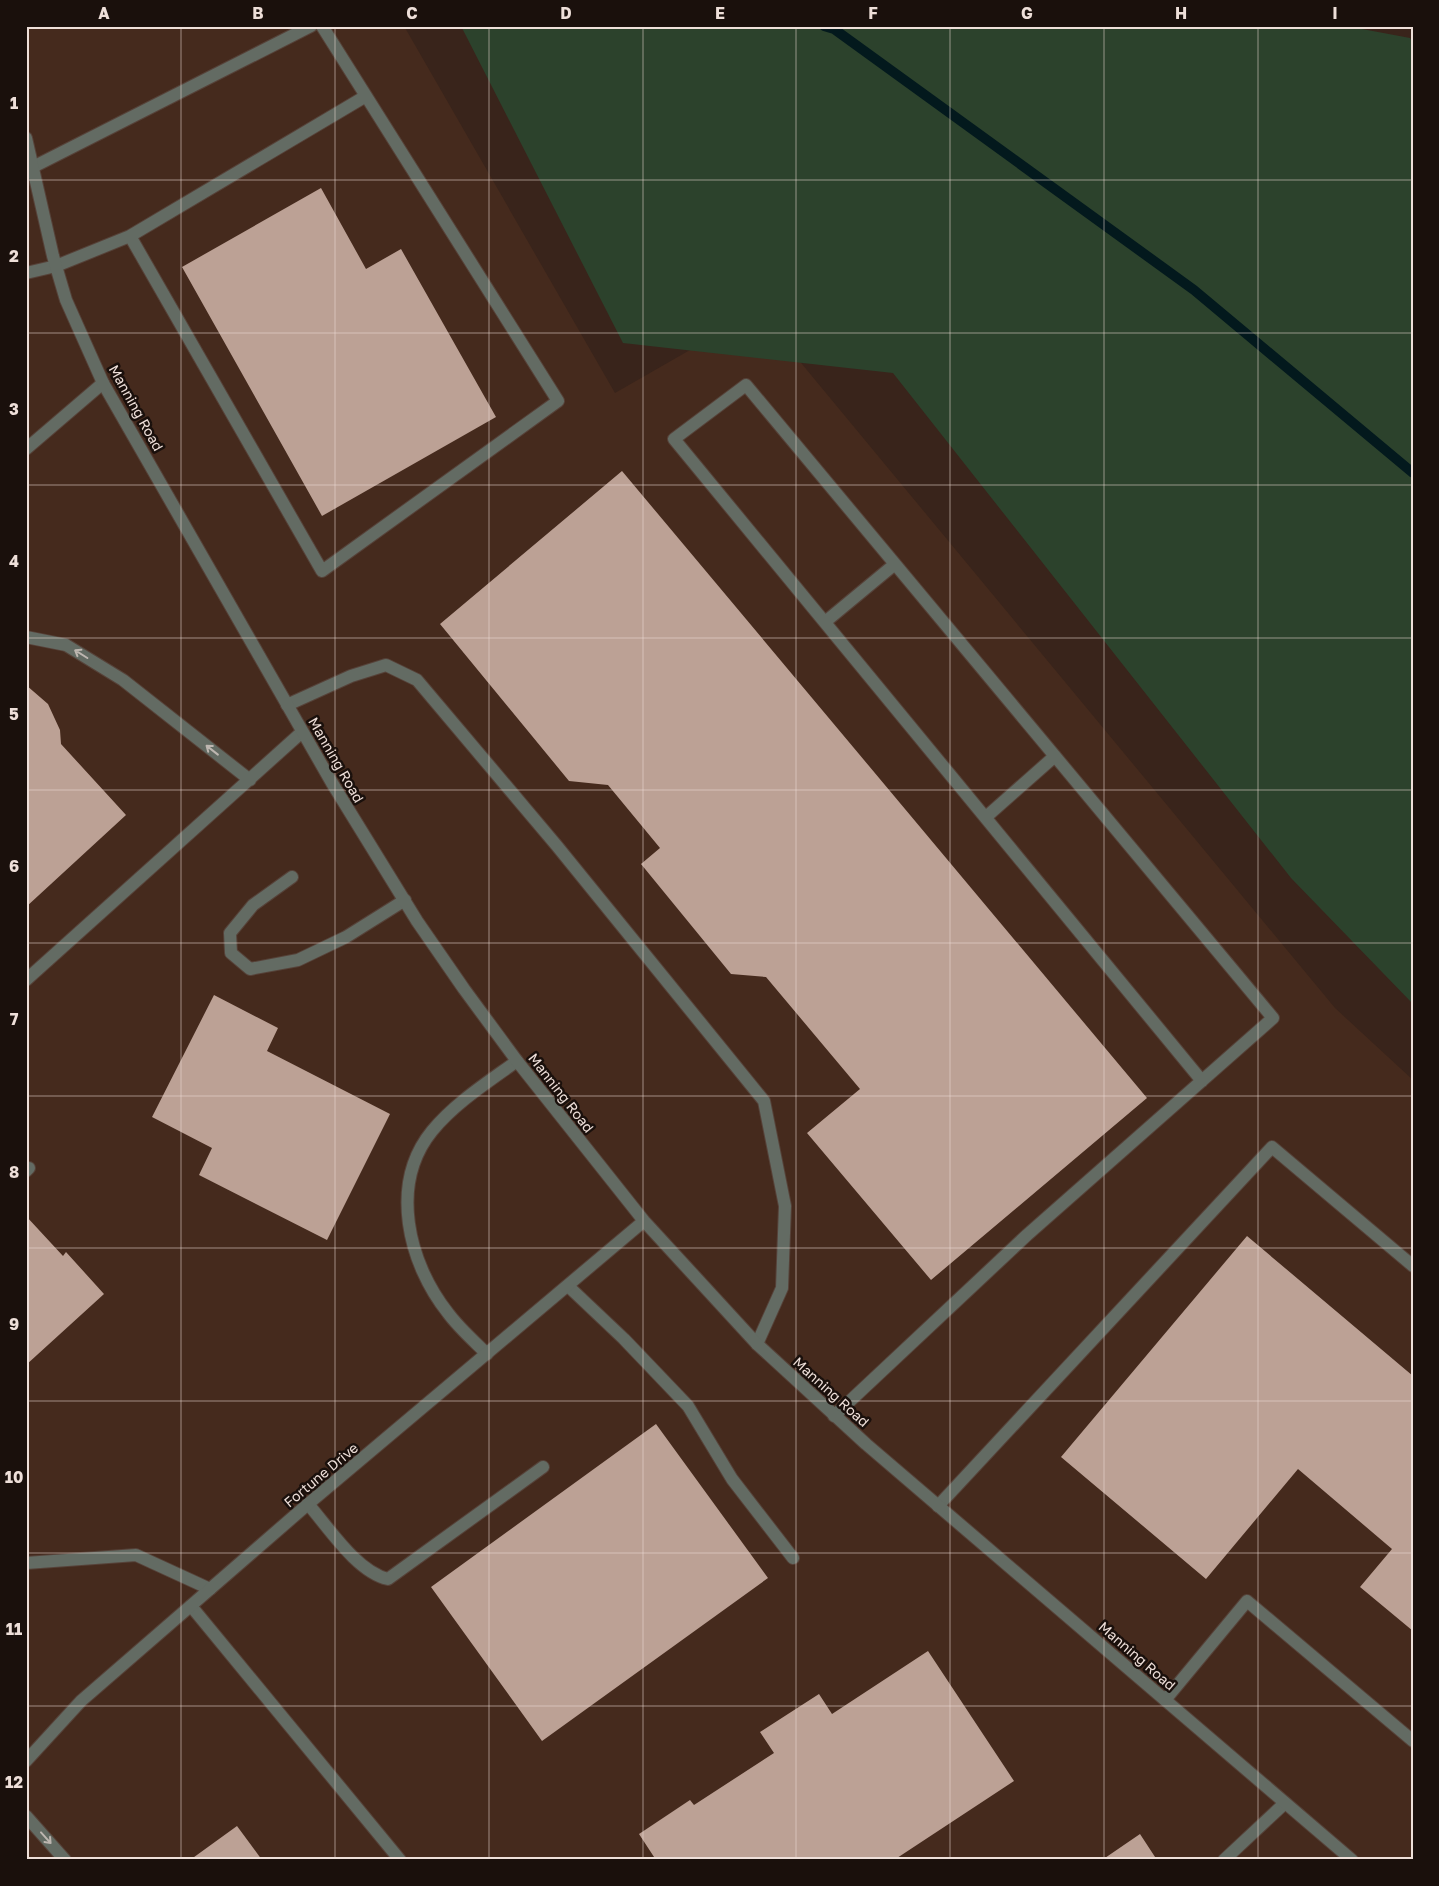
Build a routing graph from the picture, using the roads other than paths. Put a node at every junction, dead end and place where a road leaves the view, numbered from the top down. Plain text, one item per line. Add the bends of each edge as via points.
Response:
1 (311, 26) edge
2 (322, 26) edge
3 (366, 96) junction
4 (26, 138) edge
5 (33, 167) junction
6 (130, 236) junction
7 (56, 266) junction
8 (26, 273) edge
9 (103, 383) junction
10 (26, 449) edge
11 (895, 564) junction
12 (825, 622) junction
13 (26, 637) edge
14 (287, 705) junction
15 (302, 732) junction
16 (1055, 756) junction
17 (250, 780) junction
18 (986, 817) junction
19 (292, 877) dead end
20 (405, 900) junction
21 (26, 980) edge
22 (517, 1061) junction
23 (1202, 1081) junction
24 (644, 1221) junction
25 (1413, 1266) edge
26 (568, 1286) junction
27 (757, 1344) junction
28 (487, 1354) junction
29 (834, 1416) junction
30 (543, 1467) dead end
31 (308, 1504) junction
32 (938, 1506) junction
33 (793, 1558) dead end
34 (26, 1563) edge
35 (210, 1590) junction
36 (191, 1606) junction
37 (1165, 1700) junction
38 (1413, 1741) edge
39 (26, 1761) edge
40 (1286, 1803) junction
41 (26, 1816) edge
42 (65, 1860) edge
43 (400, 1860) edge
44 (1224, 1860) edge
45 (1352, 1860) edge

1 - 5 street
2 - 3 street
3 - 6 street
3 - 6 street via 558,401 322,571
4 - 5 street, Manning Road
5 - 7 street, Manning Road
6 - 7 street
7 - 8 street
7 - 9 street, Manning Road via 66,300
9 - 10 street
9 - 14 street, Manning Road
11 - 12 street
11 - 12 street via 746,385 674,439
11 - 16 street
12 - 18 street
17 -> 13 street via 122,680 66,645
14 - 15 street, Manning Road
14 - 27 street via 351,676 386,665 417,680 764,1101 785,1206 782,1288
15 - 17 street
15 - 20 street, Manning Road
16 - 18 street
16 - 23 street via 1273,1018
17 - 21 street
18 - 23 street
19 - 20 street via 253,905 230,933 231,953 250,969 298,960 346,937
20 - 22 street, Manning Road via 464,990
22 - 24 street, Manning Road
22 - 28 street via 432,1130 414,1158 406,1196 410,1234 423,1272 447,1312
23 - 29 street via 1027,1235
24 - 26 street, Fortune Drive
24 - 27 street, Manning Road
25 - 32 street via 1272,1148
26 - 28 street, Fortune Drive
26 - 33 street via 624,1338 688,1406 732,1479
27 - 29 street, Manning Road
28 - 31 street, Fortune Drive
29 - 32 street, Manning Road
30 - 31 street via 388,1579 372,1573 355,1558
31 - 35 street, Fortune Drive
32 - 37 street, Manning Road
34 - 35 street via 136,1555
35 - 36 street, Fortune Drive
36 - 39 street, Fortune Drive via 81,1701
36 - 43 street
37 - 38 street via 1247,1601
37 - 40 street, Manning Road
40 - 44 street
40 - 45 street, Manning Road
41 -> 42 street

